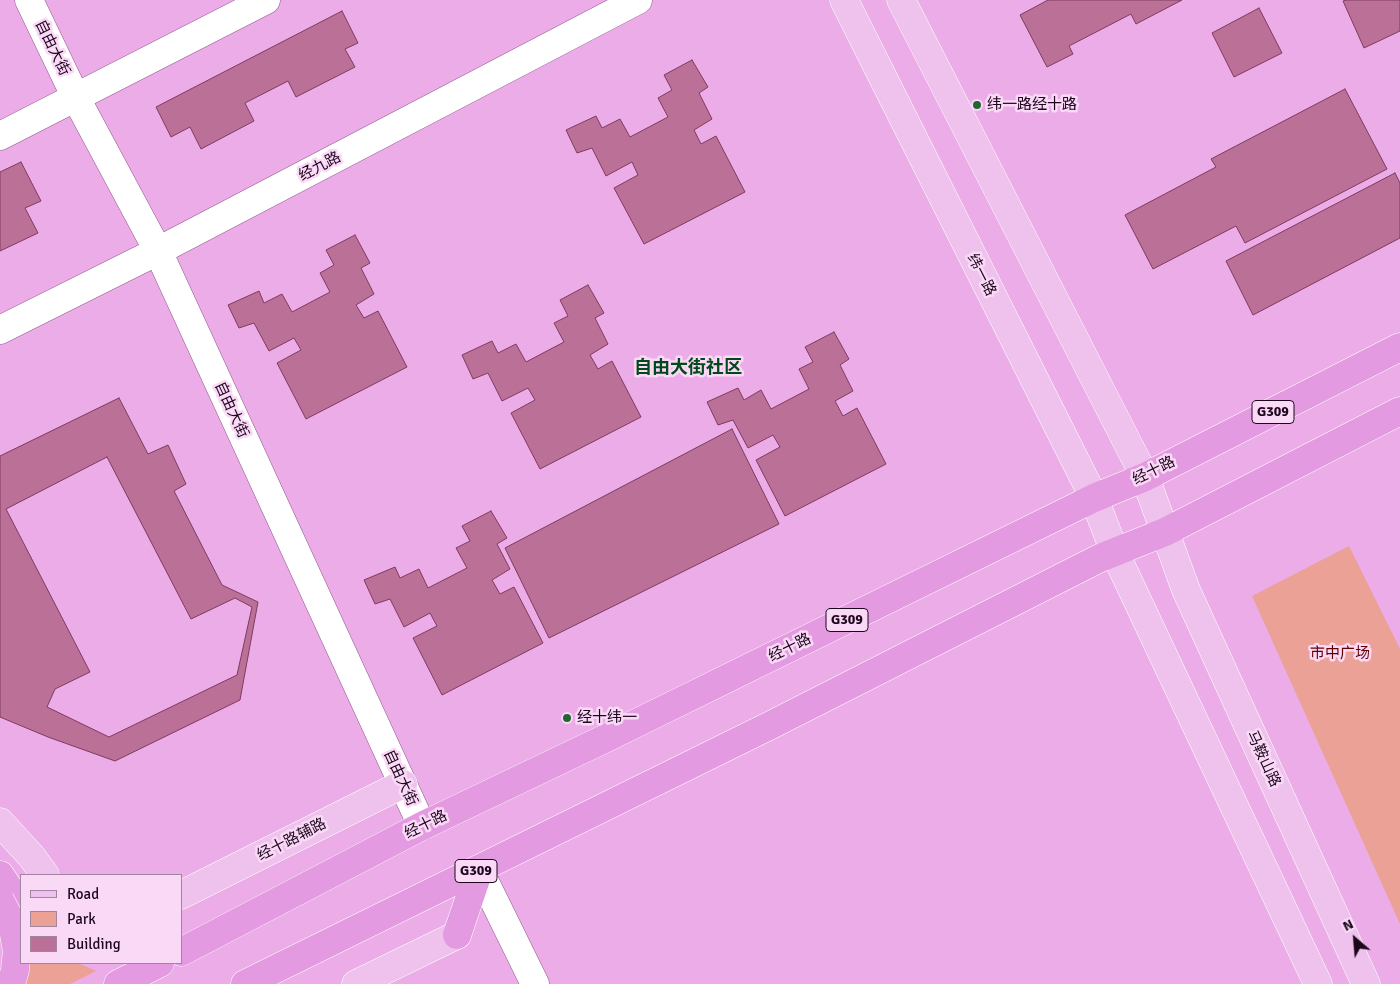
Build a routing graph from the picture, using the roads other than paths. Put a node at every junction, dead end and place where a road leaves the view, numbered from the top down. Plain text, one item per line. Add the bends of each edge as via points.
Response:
1 (28, 0) edge
2 (266, 0) edge
3 (638, 0) edge
4 (844, 0) edge
5 (901, 0) edge
6 (76, 98) junction
7 (0, 136) edge
8 (158, 251) junction
9 (0, 330) edge
10 (1400, 347) edge
11 (1400, 410) edge
12 (1145, 477) junction
13 (1094, 498) junction
14 (1165, 532) junction
15 (1115, 553) junction
16 (403, 784) junction
17 (0, 822) edge
18 (422, 826) junction
19 (479, 870) junction
20 (44, 874) edge
21 (0, 875) edge
22 (182, 895) edge
23 (0, 900) edge
24 (20, 905) edge
25 (457, 935) joint
26 (183, 951) edge
27 (158, 964) edge
28 (11, 984) edge
29 (118, 984) edge
30 (245, 984) edge
31 (356, 984) edge
32 (535, 984) edge
33 (1318, 984) edge
34 (1366, 984) edge

1 - 6 street, 自由大街
2 - 6 street
3 - 8 street, 经九路
4 - 13 main road, 纬一路
5 - 12 main road
6 - 7 street
6 - 8 street, 自由大街
8 - 9 street, 经九路
8 - 16 street, 自由大街
10 - 12 highway, 经十路 / G309
11 - 14 highway, G309
12 - 13 highway, 经十路 / G309
12 - 14 main road
13 - 15 main road, 纬一路
13 - 18 highway, 经十路 / G309
14 - 15 highway, G309
14 - 34 main road, 马鞍山路 via 1186,590
15 - 19 highway, G309
15 - 33 main road
16 - 18 street, 自由大街
16 - 22 main road, 经十路辅路
17 - 20 main road
18 - 26 highway, 经十路 / G309
19 - 25 highway
19 - 30 highway, G309
19 - 32 street
21 - 24 highway
23 - 28 highway, bridge via 12,922 18,950
25 - 31 main road
27 - 29 highway

